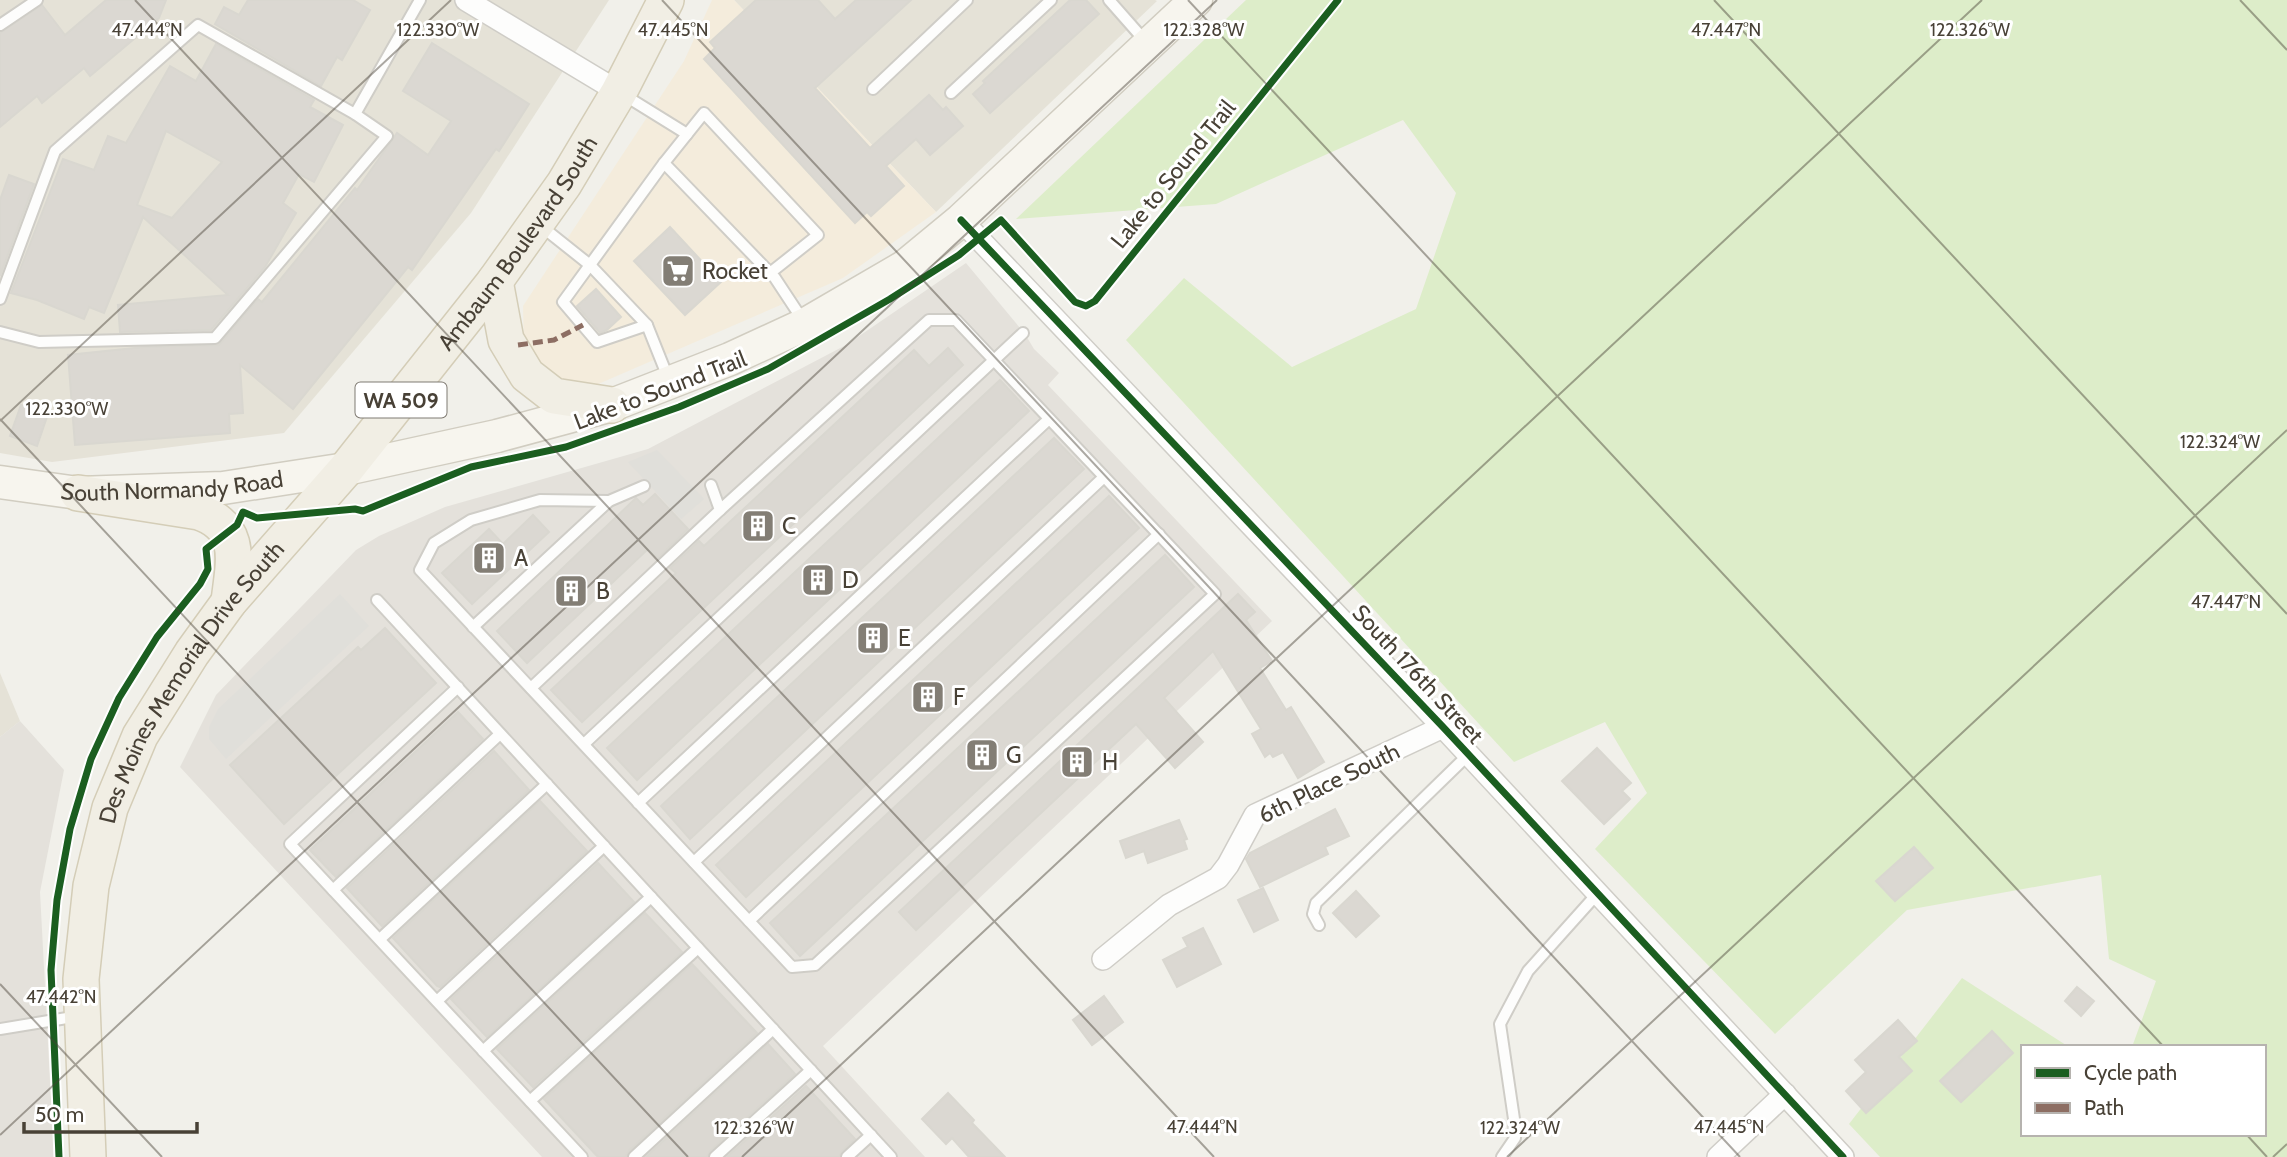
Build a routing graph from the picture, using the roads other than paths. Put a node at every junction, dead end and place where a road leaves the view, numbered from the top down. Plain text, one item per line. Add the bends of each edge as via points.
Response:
1 (37, 0) edge
2 (420, 0) edge
3 (466, 0) edge
4 (666, 0) edge
5 (967, 0) edge
6 (1051, 0) edge
7 (1109, 0) edge
8 (1196, 0) edge
9 (0, 25) edge
10 (1148, 44) junction
11 (873, 89) dead end
12 (619, 92) junction
13 (951, 93) dead end
14 (355, 114) junction
15 (687, 134) junction
16 (664, 163) junction
17 (961, 220) junction
18 (536, 222) junction
19 (590, 265) junction
20 (770, 273) junction
21 (495, 281) junction
22 (0, 299) edge
23 (806, 324) junction
24 (647, 325) junction
25 (0, 332) edge
26 (1023, 333) dead end
27 (994, 360) junction
28 (670, 383) junction
29 (612, 405) junction
30 (1049, 419) junction
31 (345, 469) junction
32 (1104, 477) junction
33 (0, 482) edge
34 (710, 485) dead end
35 (644, 486) dead end
36 (78, 494) junction
37 (609, 501) junction
38 (720, 510) junction
39 (1159, 534) junction
40 (376, 600) dead end
41 (229, 602) junction
42 (473, 627) junction
43 (458, 687) junction
44 (531, 688) junction
45 (1443, 727) junction
46 (500, 734) junction
47 (584, 744) junction
48 (1468, 755) junction
49 (547, 784) junction
50 (638, 803) junction
51 (604, 846) junction
52 (694, 862) junction
53 (333, 890) junction
54 (1597, 894) junction
55 (651, 897) junction
56 (749, 921) junction
57 (1319, 925) dead end
58 (380, 939) junction
59 (698, 948) junction
60 (1102, 959) dead end
61 (437, 1001) junction
62 (82, 1015) junction
63 (0, 1029) edge
64 (773, 1029) junction
65 (483, 1051) junction
66 (811, 1070) junction
67 (1784, 1094) junction
68 (530, 1101) junction
69 (871, 1135) junction
70 (88, 1157) edge
71 (582, 1157) edge
72 (634, 1157) edge
73 (715, 1157) edge
74 (847, 1157) edge
75 (891, 1157) edge
76 (1502, 1157) edge
77 (1718, 1157) edge
78 (1843, 1157) edge

1 - 9 lane
2 - 14 lane
3 - 12 street
4 - 12 main road, Ambaum Boulevard South / WA 509
5 - 11 lane
6 - 13 lane
7 - 10 lane
8 - 10 main road
10 - 17 main road
12 - 15 lane
12 - 18 main road, Ambaum Boulevard South / WA 509
14 - 22 lane via 198,25 55,151
14 - 25 lane via 387,136 215,338 39,342
15 - 16 lane
15 - 20 lane via 704,113 818,235
16 - 19 lane
16 - 20 lane
17 - 23 main road via 904,267
17 - 45 street, South 176th Street
18 - 19 lane
18 - 21 main road, Ambaum Boulevard South / WA 509
19 - 24 lane
19 - 24 lane via 563,302 597,342
20 - 23 lane
21 - 29 main road via 506,340 527,375 554,396
21 - 31 main road, Ambaum Boulevard South / WA 509
23 - 28 main road
24 - 28 lane
26 - 27 lane
27 - 30 lane
27 - 38 lane via 956,320 929,320
27 - 47 lane
28 - 29 main road
29 - 31 main road
30 - 32 lane
30 - 50 lane
31 - 36 main road, South Normandy Road via 223,488
31 - 41 main road, Des Moines Memorial Drive South / WA 509
32 - 39 lane
32 - 52 lane
33 - 36 main road, South Normandy Road
34 - 38 lane
35 - 37 lane
36 - 41 main road via 212,517 229,532 234,548
37 - 42 lane
37 - 42 lane via 540,500 471,520 433,543 421,570
38 - 44 lane
39 - 56 lane
39 - 56 lane via 1215,594 815,965 792,967
40 - 43 lane
41 - 62 main road, Des Moines Memorial Drive South / WA 509 via 140,736 110,808 91,886 81,979
42 - 44 lane
43 - 46 lane
43 - 53 lane via 290,844
44 - 47 lane
45 - 48 street, South 176th Street
45 - 60 street, 6th Place South via 1255,815 1218,878 1169,905
46 - 49 lane
46 - 53 lane
47 - 50 lane
48 - 54 street, South 176th Street
48 - 57 lane via 1316,903 1312,914
49 - 51 lane
49 - 58 lane
50 - 52 lane
51 - 55 lane
51 - 61 lane
52 - 56 lane
53 - 58 lane
54 - 67 street, South 176th Street
54 - 76 lane via 1528,971 1500,1024 1515,1129 1515,1138
55 - 59 lane
55 - 65 lane
58 - 61 lane
59 - 64 lane
59 - 68 lane
61 - 65 lane
62 - 63 lane
62 - 70 main road, Des Moines Memorial Drive South / WA 509
64 - 66 lane
64 - 72 lane
65 - 68 lane
66 - 69 lane
66 - 73 lane
67 - 77 street
67 - 78 street, South 176th Street
68 - 71 lane
69 - 74 lane
69 - 75 lane

